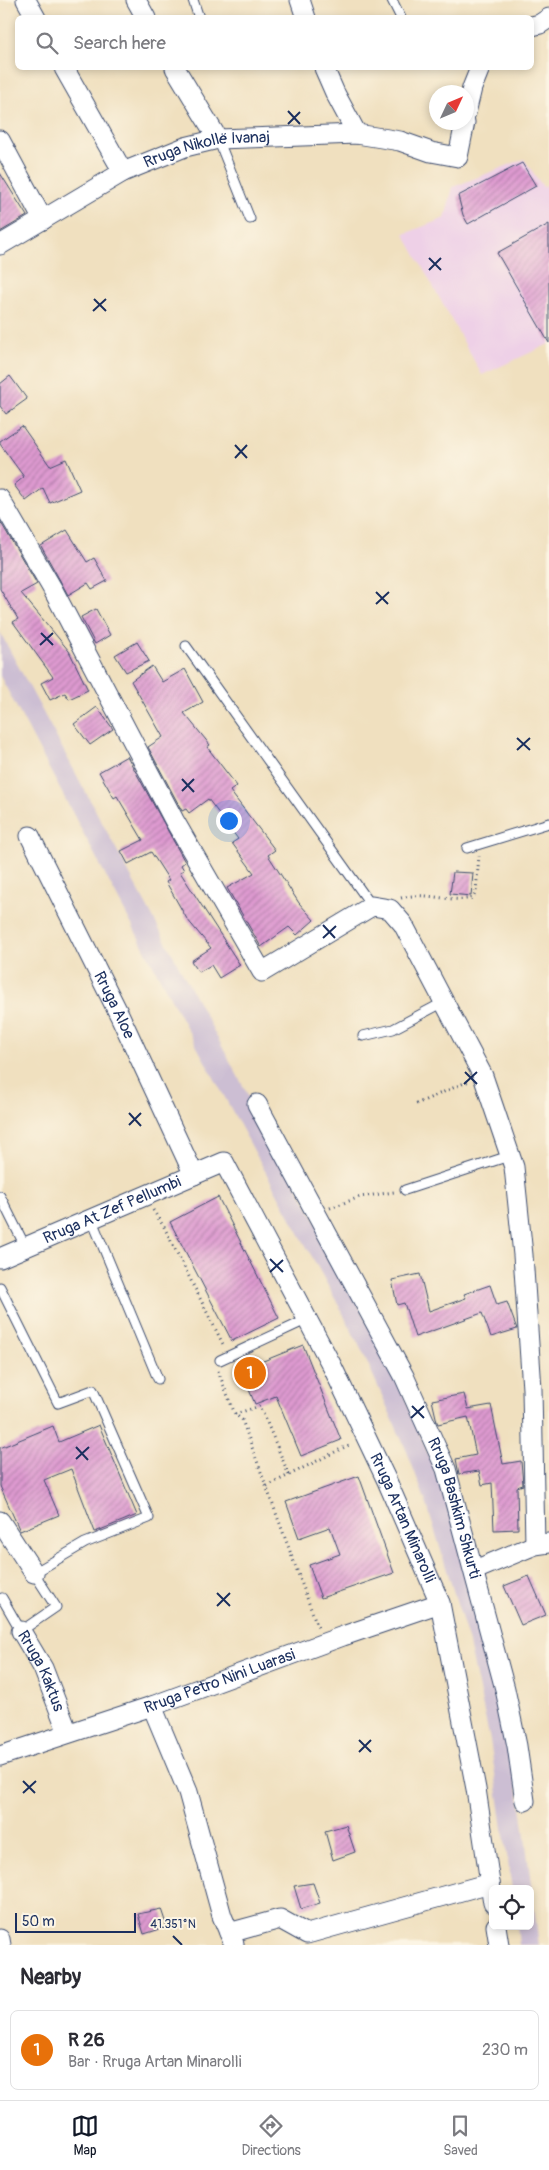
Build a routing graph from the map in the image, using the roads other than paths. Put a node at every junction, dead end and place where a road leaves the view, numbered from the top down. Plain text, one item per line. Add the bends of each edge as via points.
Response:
1 (26, 0) edge
2 (136, 0) edge
3 (194, 0) edge
4 (300, 0) edge
5 (392, 0) edge
6 (34, 15) edge
7 (144, 15) edge
8 (198, 15) edge
9 (305, 15) edge
10 (400, 15) edge
11 (549, 18) edge
12 (534, 26) edge
13 (65, 70) edge
14 (177, 70) edge
15 (325, 70) edge
16 (479, 70) edge
17 (473, 85) edge
18 (463, 130) edge
19 (357, 134) junction
20 (218, 138) junction
21 (0, 140) edge
22 (123, 172) junction
23 (250, 219) dead end
24 (43, 220) junction
25 (0, 245) edge
26 (0, 499) edge
27 (186, 646) dead end
28 (549, 823) edge
29 (30, 836) dead end
30 (466, 848) dead end
31 (381, 907) junction
32 (444, 1002) junction
33 (363, 1036) dead end
34 (257, 1104) dead end
35 (509, 1156) junction
36 (224, 1162) joint
37 (194, 1175) junction
38 (405, 1190) road end
39 (0, 1196) edge
40 (91, 1218) junction
41 (26, 1246) junction
42 (0, 1258) edge
43 (0, 1287) edge
44 (308, 1319) junction
45 (224, 1358) road end
46 (158, 1379) dead end
47 (0, 1521) edge
48 (542, 1544) edge
49 (475, 1570) junction
50 (34, 1572) junction
51 (0, 1599) edge
52 (440, 1603) junction
53 (21, 1631) junction
54 (152, 1706) junction
55 (68, 1733) junction
56 (0, 1756) edge
57 (525, 1801) dead end
58 (490, 1884) joint
59 (497, 1930) edge
60 (0, 1939) edge
61 (232, 1939) edge
62 (1, 1945) edge
63 (499, 1945) edge

1 - 6 street
2 - 7 street
3 - 8 lane
4 - 9 street
5 - 10 lane
11 - 12 street
13 - 22 street
14 - 20 street
15 - 19 street
16 - 17 street
18 - 19 street, Rruga Nikollë Ivanaj via 458,157 400,141
19 - 20 street, Rruga Nikollë Ivanaj
20 - 22 street, Rruga Nikollë Ivanaj via 185,147
20 - 23 lane
21 - 24 street
22 - 24 street, Rruga Nikollë Ivanaj
24 - 25 street, Rruga Nikollë Ivanaj
26 - 31 street via 52,588 174,820 262,972
27 - 31 lane
28 - 30 lane
29 - 37 street, Rruga Aloe via 120,1016
31 - 32 street via 403,924
32 - 33 lane via 393,1029
32 - 35 street via 483,1076
34 - 49 street, Rruga Bashkim Shkurti via 404,1376 446,1468
35 - 38 lane
35 - 48 street via 514,1167 523,1255
36 - 37 street, Rruga At Zef Pellumbi
36 - 44 street, Rruga Artan Minarolli
37 - 40 street, Rruga At Zef Pellumbi
39 - 41 lane
40 - 41 street, Rruga At Zef Pellumbi
40 - 46 lane
41 - 42 street, Rruga At Zef Pellumbi
43 - 50 lane via 58,1403 93,1390 149,1518 86,1543
44 - 45 lane
44 - 52 street, Rruga Artan Minarolli
47 - 50 street, Rruga Kaktus
48 - 49 street
49 - 57 street, Rruga Bashkim Shkurti via 517,1746
50 - 53 lane, Rruga Kaktus via 56,1607
51 - 53 lane
52 - 54 street, Rruga Petro Nini Luarasi
52 - 58 street, Rruga Artan Minarolli via 476,1789
53 - 55 street, Rruga Kaktus via 43,1668
54 - 55 street, Rruga Petro Nini Luarasi
54 - 61 street via 188,1792 222,1916
55 - 56 street, Rruga Petro Nini Luarasi
58 - 61 street via 307,1934 280,1919
59 - 63 street
60 - 62 street

